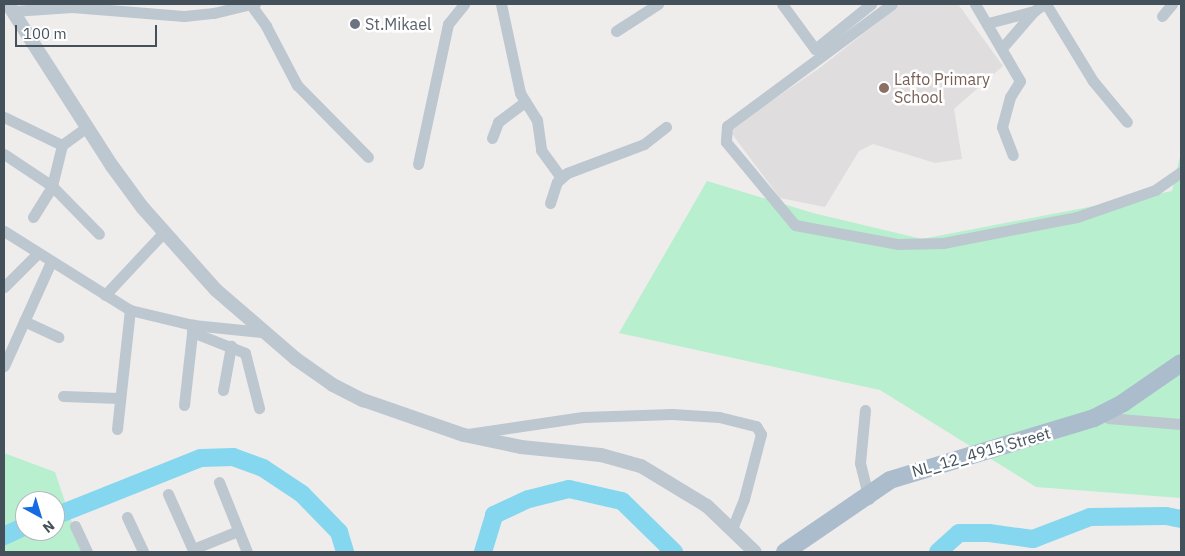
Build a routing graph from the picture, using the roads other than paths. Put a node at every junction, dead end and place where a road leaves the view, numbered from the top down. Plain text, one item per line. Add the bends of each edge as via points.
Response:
1 (252, 4) edge
2 (464, 4) edge
3 (501, 4) edge
4 (658, 4) edge
5 (782, 4) edge
6 (871, 4) edge
7 (892, 4) edge
8 (975, 4) edge
9 (1045, 4) edge
10 (1172, 4) edge
11 (72, 5) edge
12 (46, 6) edge
13 (10, 7) edge
14 (104, 7) edge
15 (1034, 11) junction
16 (1162, 16) dead end
17 (988, 23) junction
18 (616, 32) dead end
19 (1002, 48) junction
20 (525, 102) junction
21 (4, 117) edge
22 (1127, 122) dead end
23 (87, 127) junction
24 (666, 127) dead end
25 (492, 138) dead end
26 (62, 145) junction
27 (4, 154) edge
28 (1013, 155) dead end
29 (368, 157) dead end
30 (418, 164) dead end
31 (1181, 172) edge
32 (561, 178) junction
33 (52, 186) junction
34 (550, 202) dead end
35 (33, 217) dead end
36 (4, 231) edge
37 (163, 233) junction
38 (99, 234) dead end
39 (38, 253) junction
40 (51, 262) junction
41 (4, 287) edge
42 (105, 294) junction
43 (130, 310) junction
44 (24, 321) junction
45 (192, 328) junction
46 (262, 332) junction
47 (59, 337) dead end
48 (231, 346) junction
49 (1181, 363) edge
50 (4, 366) edge
51 (1181, 370) edge
52 (223, 390) dead end
53 (63, 396) dead end
54 (119, 398) junction
55 (184, 405) dead end
56 (259, 408) dead end
57 (865, 410) dead end
58 (1108, 418) junction
59 (1181, 424) edge
60 (116, 429) dead end
61 (464, 435) junction
62 (220, 482) dead end
63 (168, 494) dead end
64 (868, 496) junction
65 (127, 517) dead end
66 (75, 526) dead end
67 (732, 528) junction
68 (238, 531) junction
69 (193, 551) edge
70 (87, 552) edge
71 (143, 552) edge
72 (247, 552) edge
73 (755, 552) edge
74 (785, 552) edge
75 (794, 552) edge

1 - 14 street via 184,16
1 - 29 street via 297,84
2 - 30 street via 448,24
3 - 20 street via 507,21 516,78
4 - 18 street
5 - 6 street via 814,49
7 - 31 street via 727,126 724,139 728,146 795,226 898,244 943,243 1077,217 1154,190
8 - 17 street
9 - 15 street
9 - 22 street via 1088,74
10 - 16 street
11 - 12 street
11 - 14 street
12 - 13 street
13 - 23 street
15 - 17 street
15 - 19 street
17 - 19 street
19 - 28 street via 1020,81 1008,103 1002,127
20 - 25 street via 498,122
20 - 32 street via 537,120 541,150
21 - 26 street
23 - 26 street
23 - 37 street
24 - 32 street via 644,144
26 - 33 street
27 - 33 street
32 - 34 street
33 - 35 street
33 - 38 street
36 - 39 street
37 - 42 street
37 - 46 street via 216,290
39 - 40 street
39 - 41 street
40 - 42 street
40 - 44 street
42 - 43 street
43 - 45 street
43 - 54 street
44 - 47 street
44 - 50 street
45 - 46 street
45 - 48 street
45 - 55 street
46 - 61 street via 296,359 348,392
48 - 52 street
48 - 56 street via 248,358
49 - 64 main road, NL_12_4915 Street via 1123,403 1094,418 916,471
51 - 58 main road, NL_12_4915 Street
53 - 54 street
54 - 60 street
57 - 64 street via 860,463
58 - 59 street
58 - 64 main road, NL_12_4915 Street via 902,481
61 - 67 street via 521,447 601,455 641,466 707,506
61 - 67 street via 583,417 672,414 719,416 756,426 761,434 744,499
62 - 68 street
63 - 69 street
64 - 74 main road, NL_12_4915 Street
64 - 75 main road, NL_12_4915 Street
65 - 71 street
66 - 70 street
67 - 73 street
68 - 69 street
68 - 72 street

